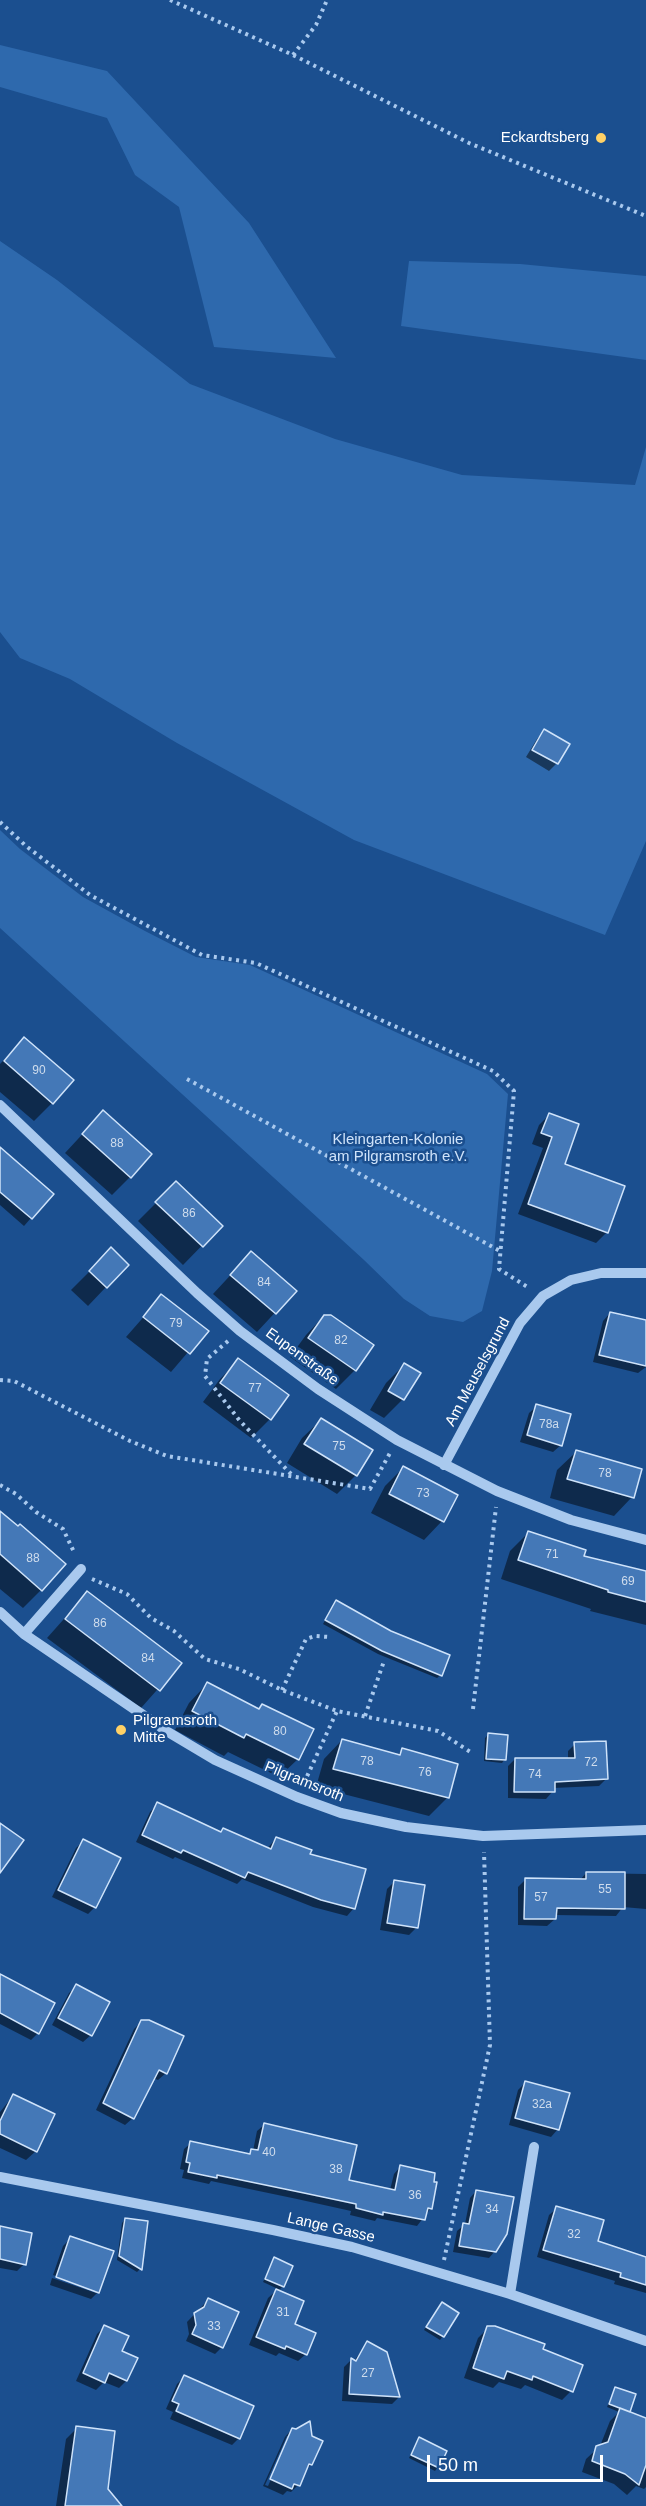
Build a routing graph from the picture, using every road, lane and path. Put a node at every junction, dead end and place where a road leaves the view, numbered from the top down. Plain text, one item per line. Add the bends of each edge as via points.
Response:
1 (170, 0) edge
2 (327, 0) edge
3 (293, 55) junction
4 (646, 216) edge
5 (0, 822) edge
6 (187, 1079) dead end
7 (0, 1104) edge
8 (500, 1251) junction
9 (646, 1273) edge
10 (543, 1296) junction
11 (240, 1331) junction
12 (0, 1380) edge
13 (397, 1440) junction
14 (444, 1465) junction
15 (292, 1474) junction
16 (0, 1485) edge
17 (497, 1491) junction
18 (646, 1540) edge
19 (81, 1569) junction
20 (0, 1612) edge
21 (24, 1634) junction
22 (329, 1637) dead end
23 (384, 1661) dead end
24 (282, 1690) junction
25 (473, 1709) dead end
26 (337, 1711) junction
27 (365, 1716) junction
28 (472, 1753) dead end
29 (297, 1797) junction
30 (646, 1830) edge
31 (484, 1863) dead end
32 (534, 2146) dead end
33 (0, 2177) edge
34 (441, 2272) junction
35 (510, 2294) junction
36 (646, 2341) edge

1 - 3 path
2 - 3 path via 316,25
3 - 4 path via 469,142
5 - 8 path via 90,895 192,950 256,963 493,1071 514,1091
6 - 8 path
7 - 11 street, Eupenstraße
8 - 10 path via 499,1269
9 - 10 street, Am Meuselsgrund via 601,1273 572,1280
10 - 14 street, Am Meuselsgrund via 520,1323
11 - 13 street, Eupenstraße via 318,1389
11 - 15 path via 207,1359 205,1376 240,1421
12 - 15 path via 14,1381 167,1456
13 - 14 street, Eupenstraße
13 - 15 path via 370,1489
14 - 17 street, Eupenstraße
16 - 19 path via 63,1529
17 - 18 street, Eupenstraße via 571,1520
17 - 25 path
19 - 21 street
19 - 24 path via 84,1575 127,1594 151,1618 205,1659
20 - 21 street, Pilgramsroth
21 - 29 street, Pilgramsroth via 168,1732 215,1760
22 - 24 path via 306,1638
23 - 27 path
24 - 26 path
26 - 27 path
26 - 29 path
27 - 28 path via 438,1731
29 - 30 street, Pilgramsroth via 341,1813 395,1825 483,1836
31 - 34 path via 490,2045
32 - 35 street
33 - 34 street, Lange Gasse via 284,2232
34 - 35 street, Lange Gasse
35 - 36 street, Lange Gasse

